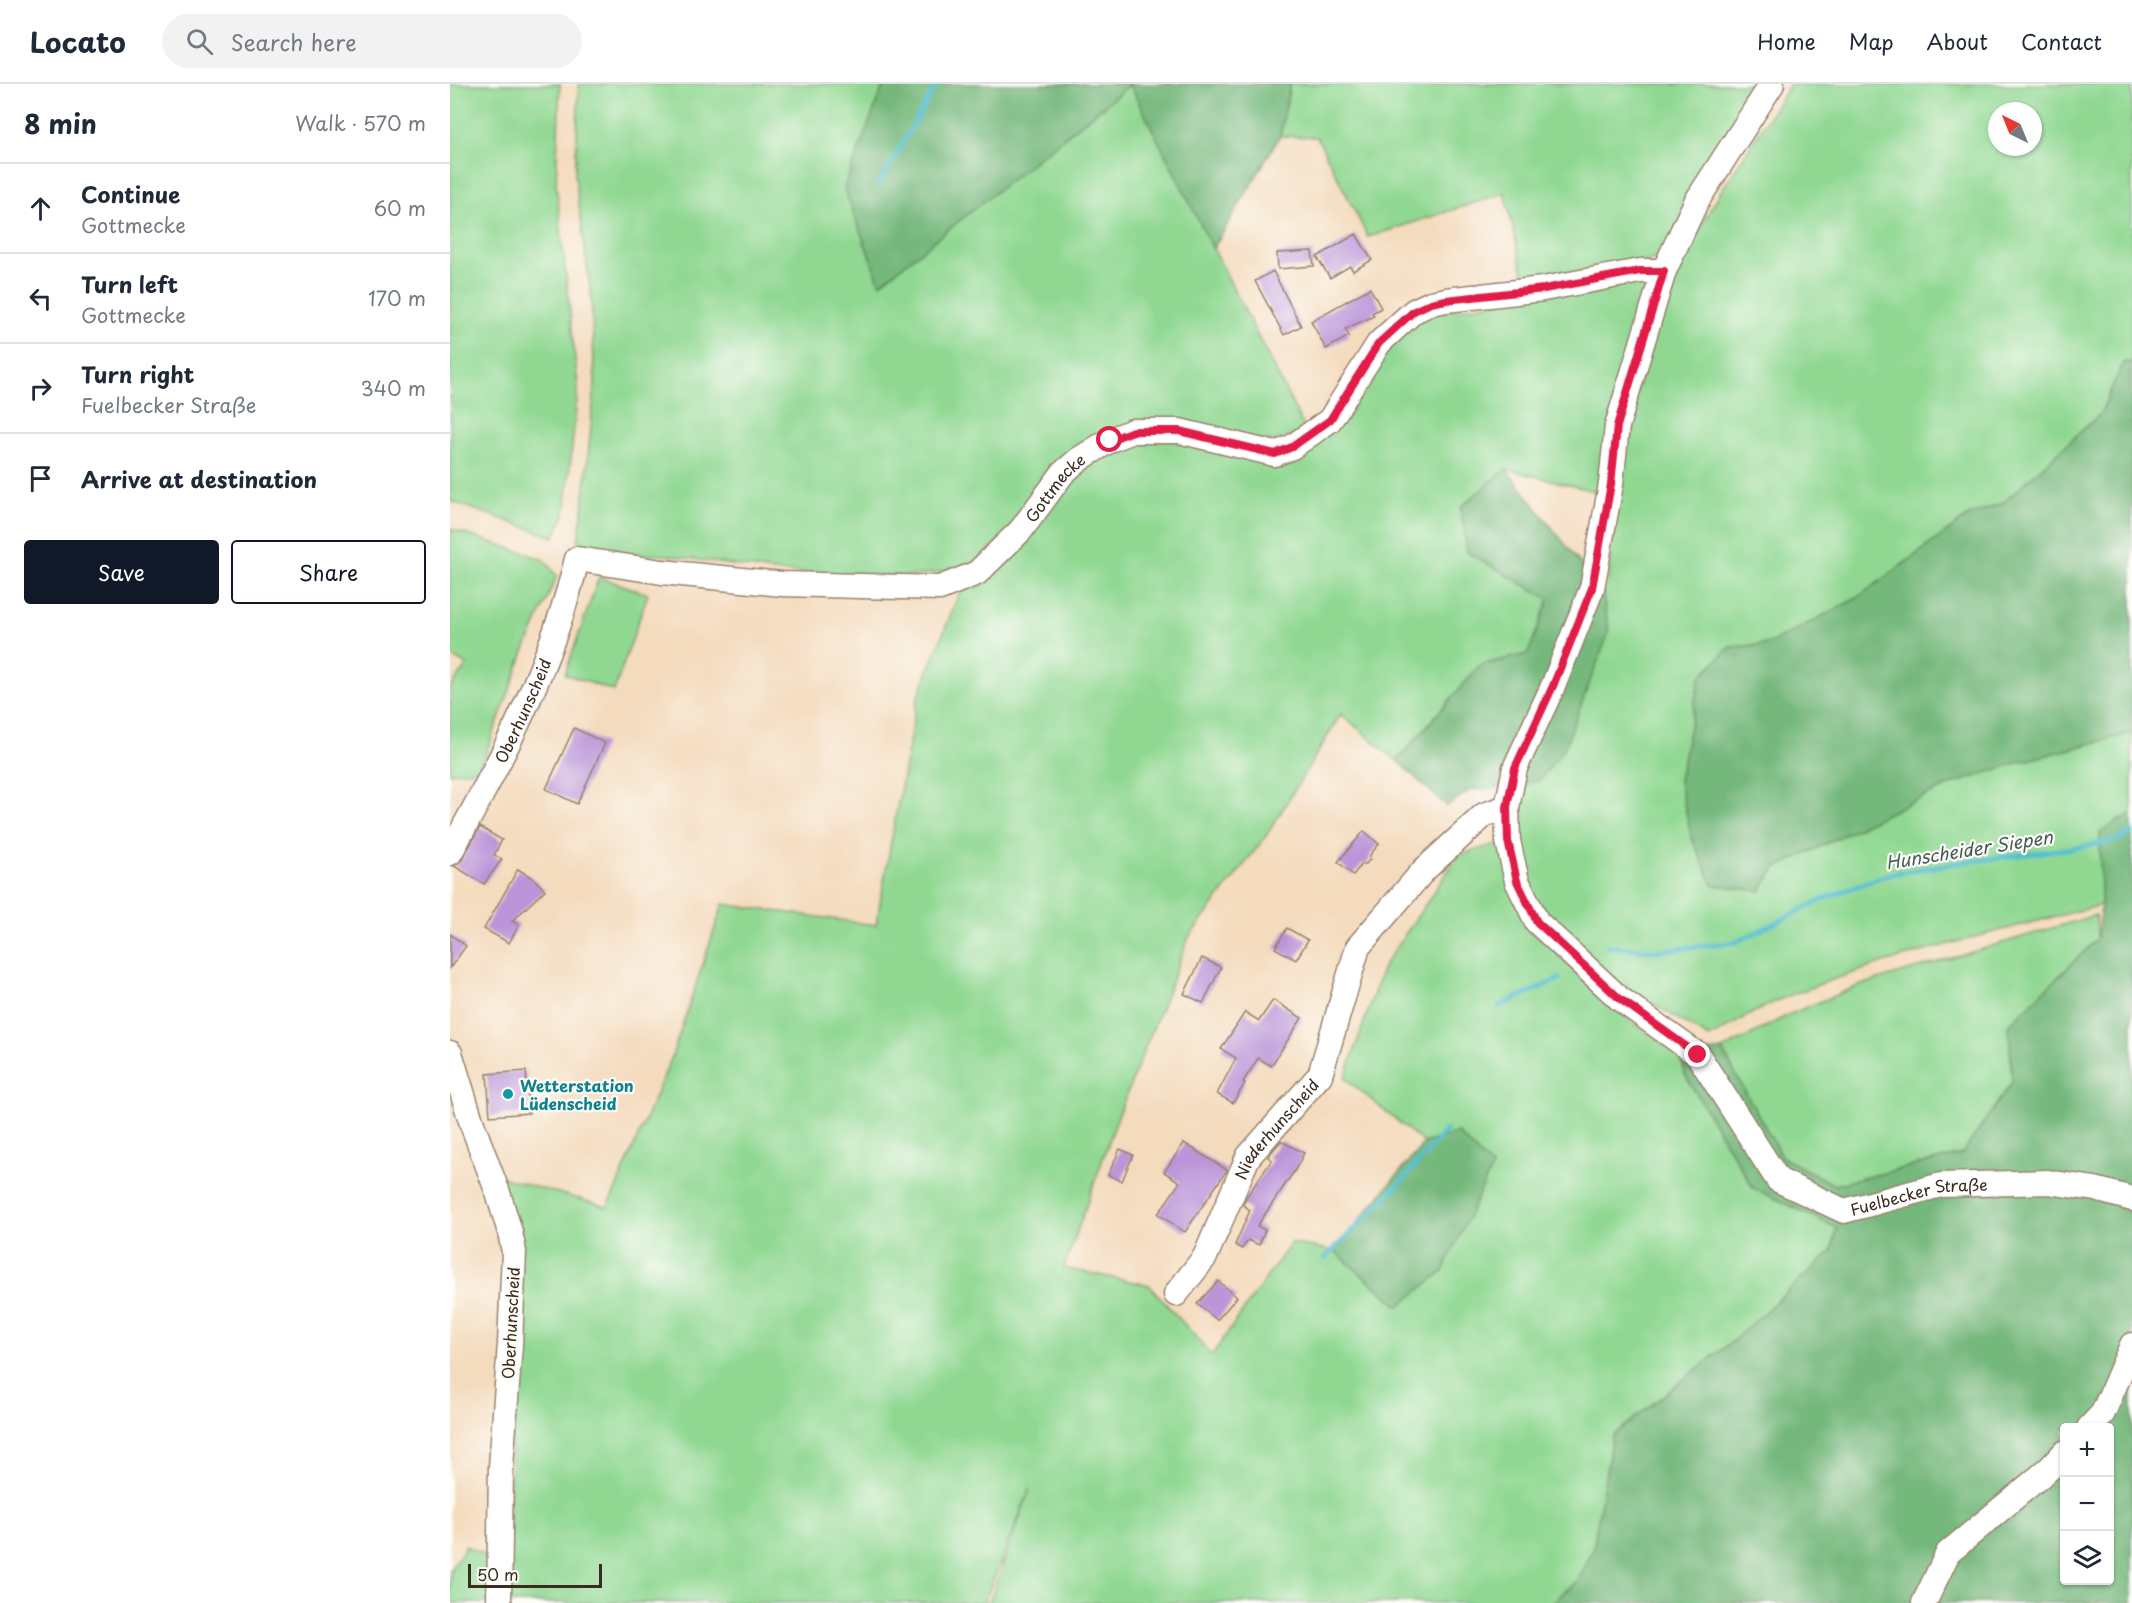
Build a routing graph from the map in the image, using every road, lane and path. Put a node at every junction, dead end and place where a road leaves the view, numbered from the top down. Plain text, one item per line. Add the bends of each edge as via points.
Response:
1 (1772, 84) edge
2 (1664, 271) junction
3 (577, 559) joint
4 (1507, 807) junction
5 (450, 853) edge
6 (450, 1053) edge
7 (2132, 1199) edge
8 (1176, 1294) dead end
9 (2132, 1345) edge
10 (2094, 1423) edge
11 (2060, 1457) edge
12 (500, 1603) edge
13 (1924, 1603) edge

1 - 2 street, Fuelbecker Straße via 1696,202
2 - 3 street, Gottmecke via 1640,271 1544,289 1431,303 1414,311 1379,343 1330,420 1275,454 1179,431 1133,431 1110,440 1064,473 1021,531 977,573 940,588 782,584
2 - 4 street, Fuelbecker Straße via 1617,426 1592,588 1515,768
3 - 5 street, Oberhunscheid via 567,601 537,680 500,762
4 - 7 street, Fuelbecker Straße via 1508,841 1517,881 1537,922 1620,999 1698,1055 1778,1180 1844,1211 1941,1185 2049,1182
4 - 8 street, Niederhunscheid via 1484,816 1424,870 1358,947 1320,1075 1248,1157 1205,1257
6 - 12 street, Oberhunscheid via 498,1192 514,1252 501,1467
9 - 10 street via 2103,1413
11 - 13 street via 1948,1553

